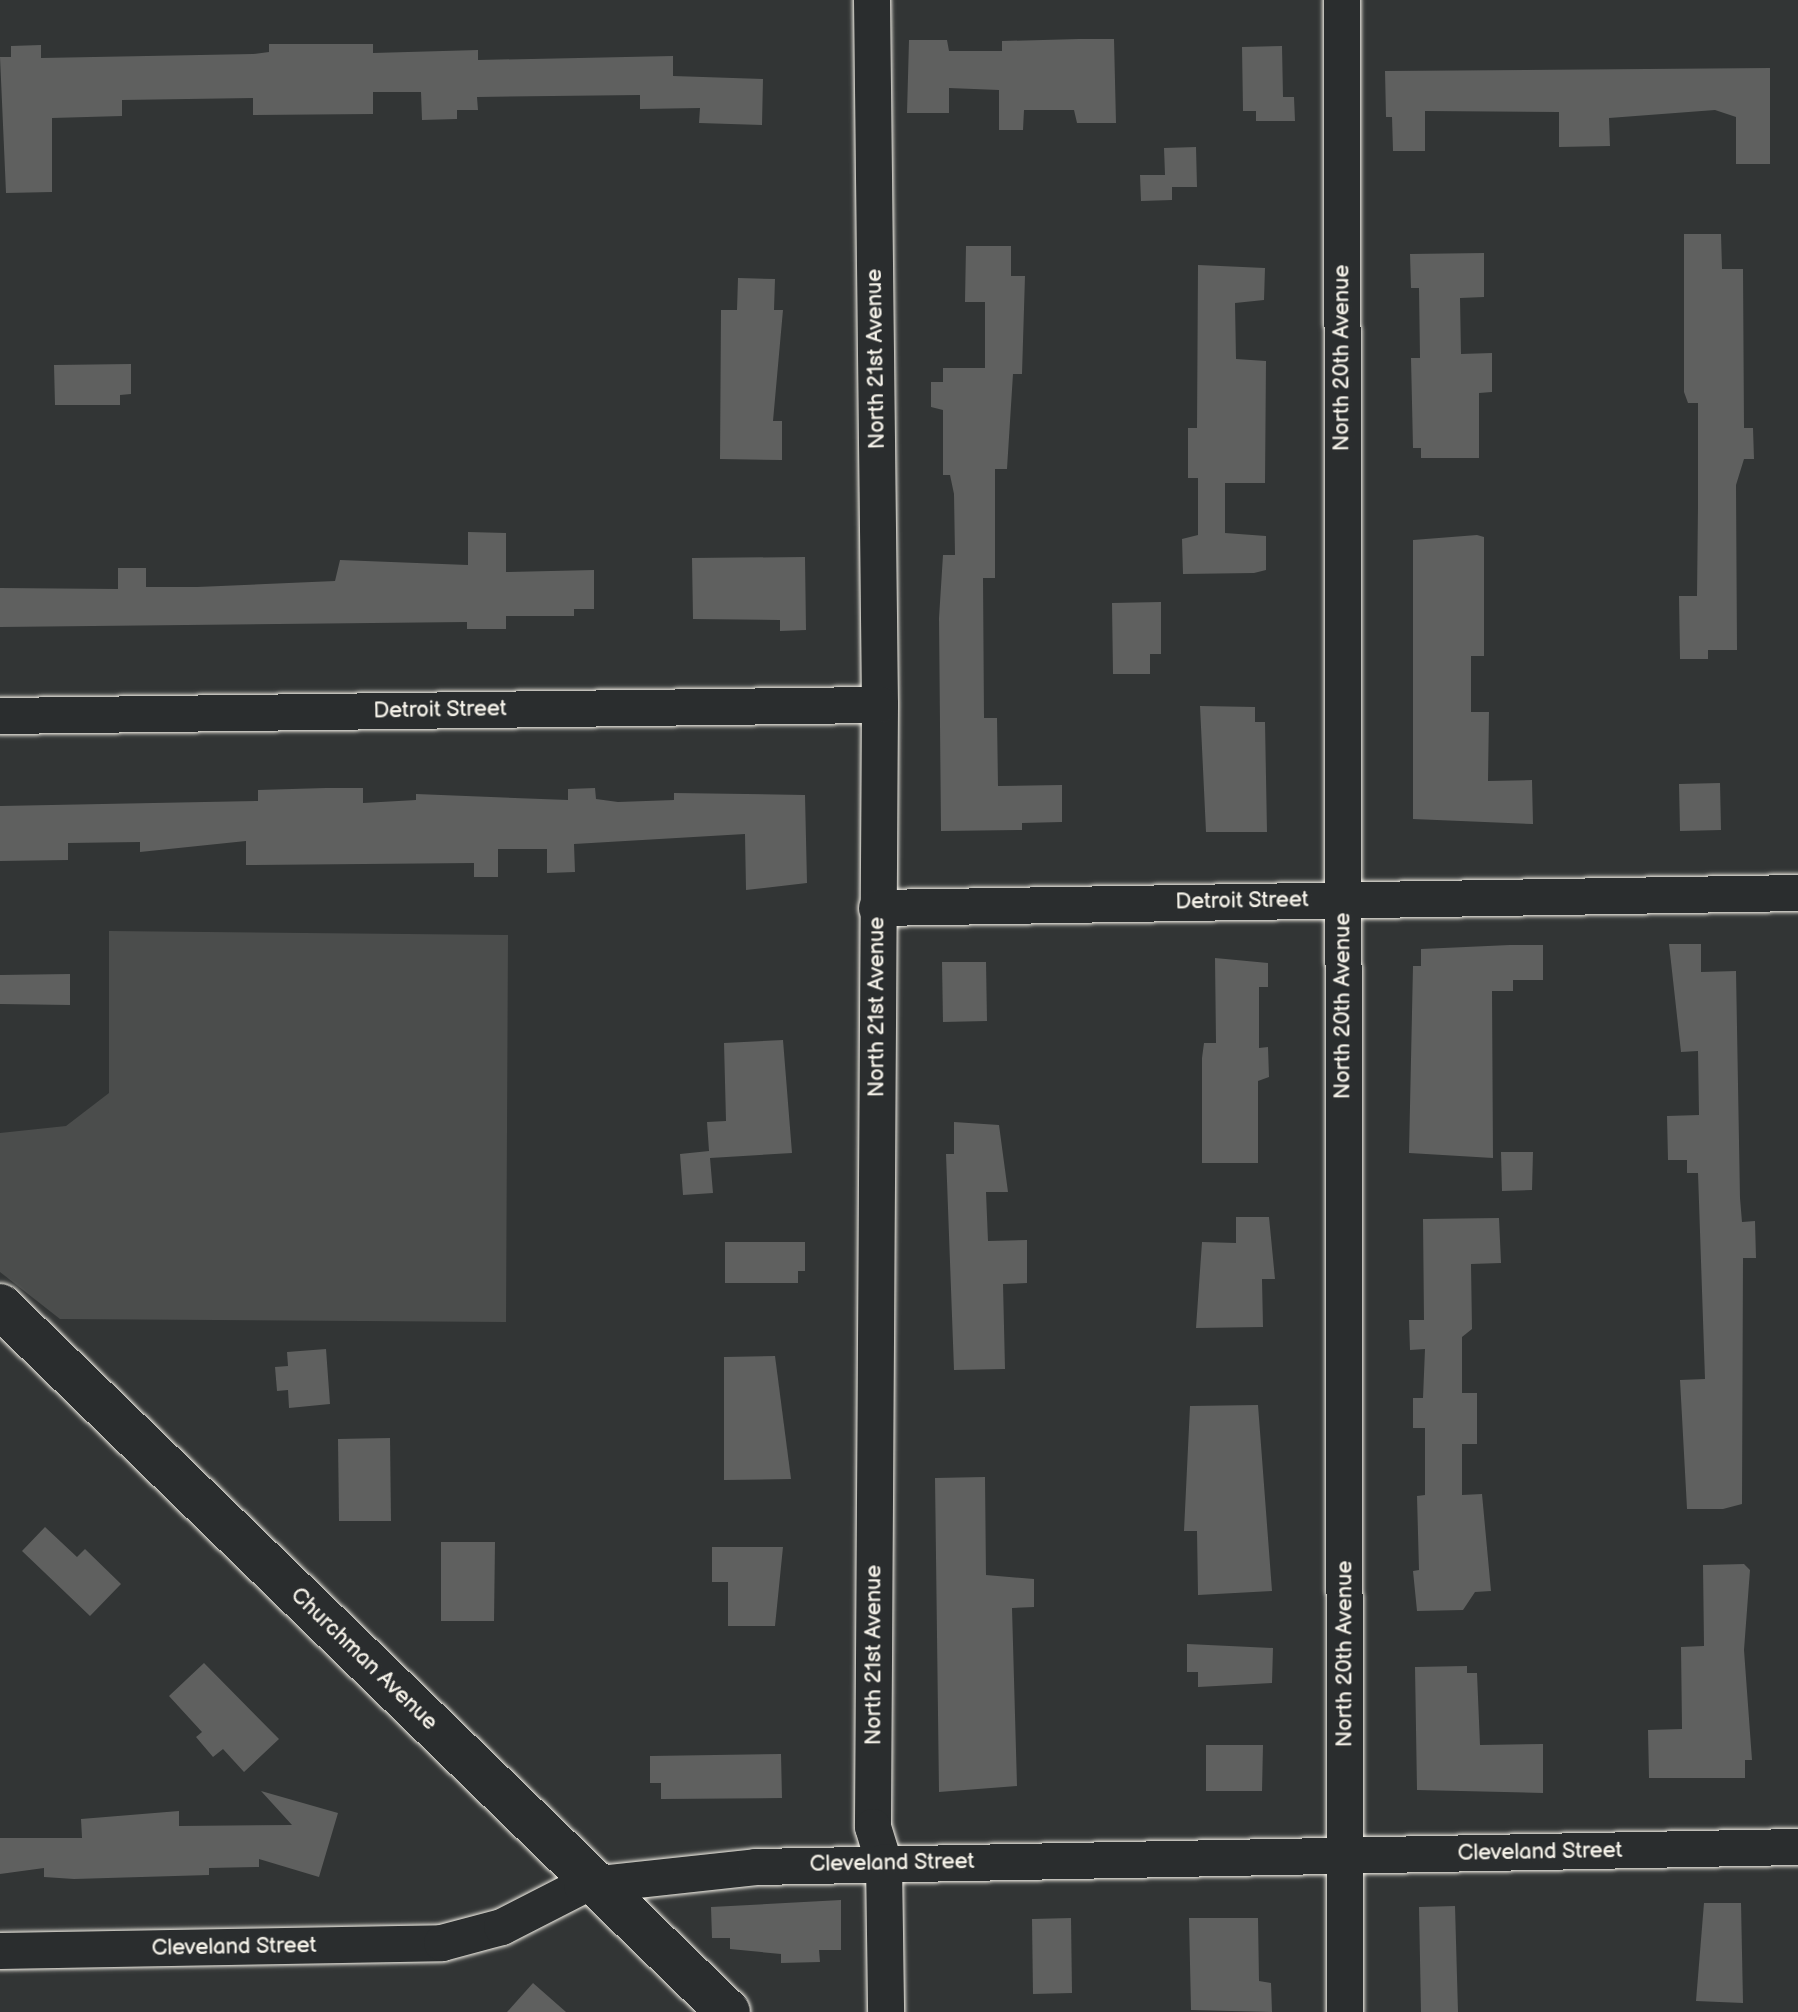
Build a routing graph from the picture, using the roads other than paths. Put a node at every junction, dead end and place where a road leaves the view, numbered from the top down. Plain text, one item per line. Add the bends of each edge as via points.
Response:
1 (872, 0) edge
2 (1342, 0) edge
3 (880, 705) junction
4 (0, 716) edge
5 (1798, 893) edge
6 (1343, 900) junction
7 (877, 908) junction
8 (0, 1306) edge
9 (1798, 1847) edge
10 (1345, 1856) junction
11 (884, 1862) junction
12 (596, 1884) junction
13 (0, 1951) edge
14 (728, 2012) edge
15 (886, 2012) edge
16 (1345, 2012) edge

1 - 3 street, North 21st Avenue
2 - 6 street, North 20th Avenue
3 - 4 street, Detroit Street
3 - 7 street, North 21st Avenue
5 - 6 street, Detroit Street
6 - 7 street, Detroit Street
6 - 10 street, North 20th Avenue
7 - 11 street, North 21st Avenue via 873,1827
8 - 12 main road, Churchman Avenue
9 - 10 street, Cleveland Street
10 - 11 street, Cleveland Street
10 - 16 street, North 20th Avenue
11 - 12 street, Cleveland Street
11 - 15 street, North 21st Avenue
12 - 13 street, Cleveland Street via 551,1897 479,1936 442,1943
12 - 14 main road, Churchman Avenue

